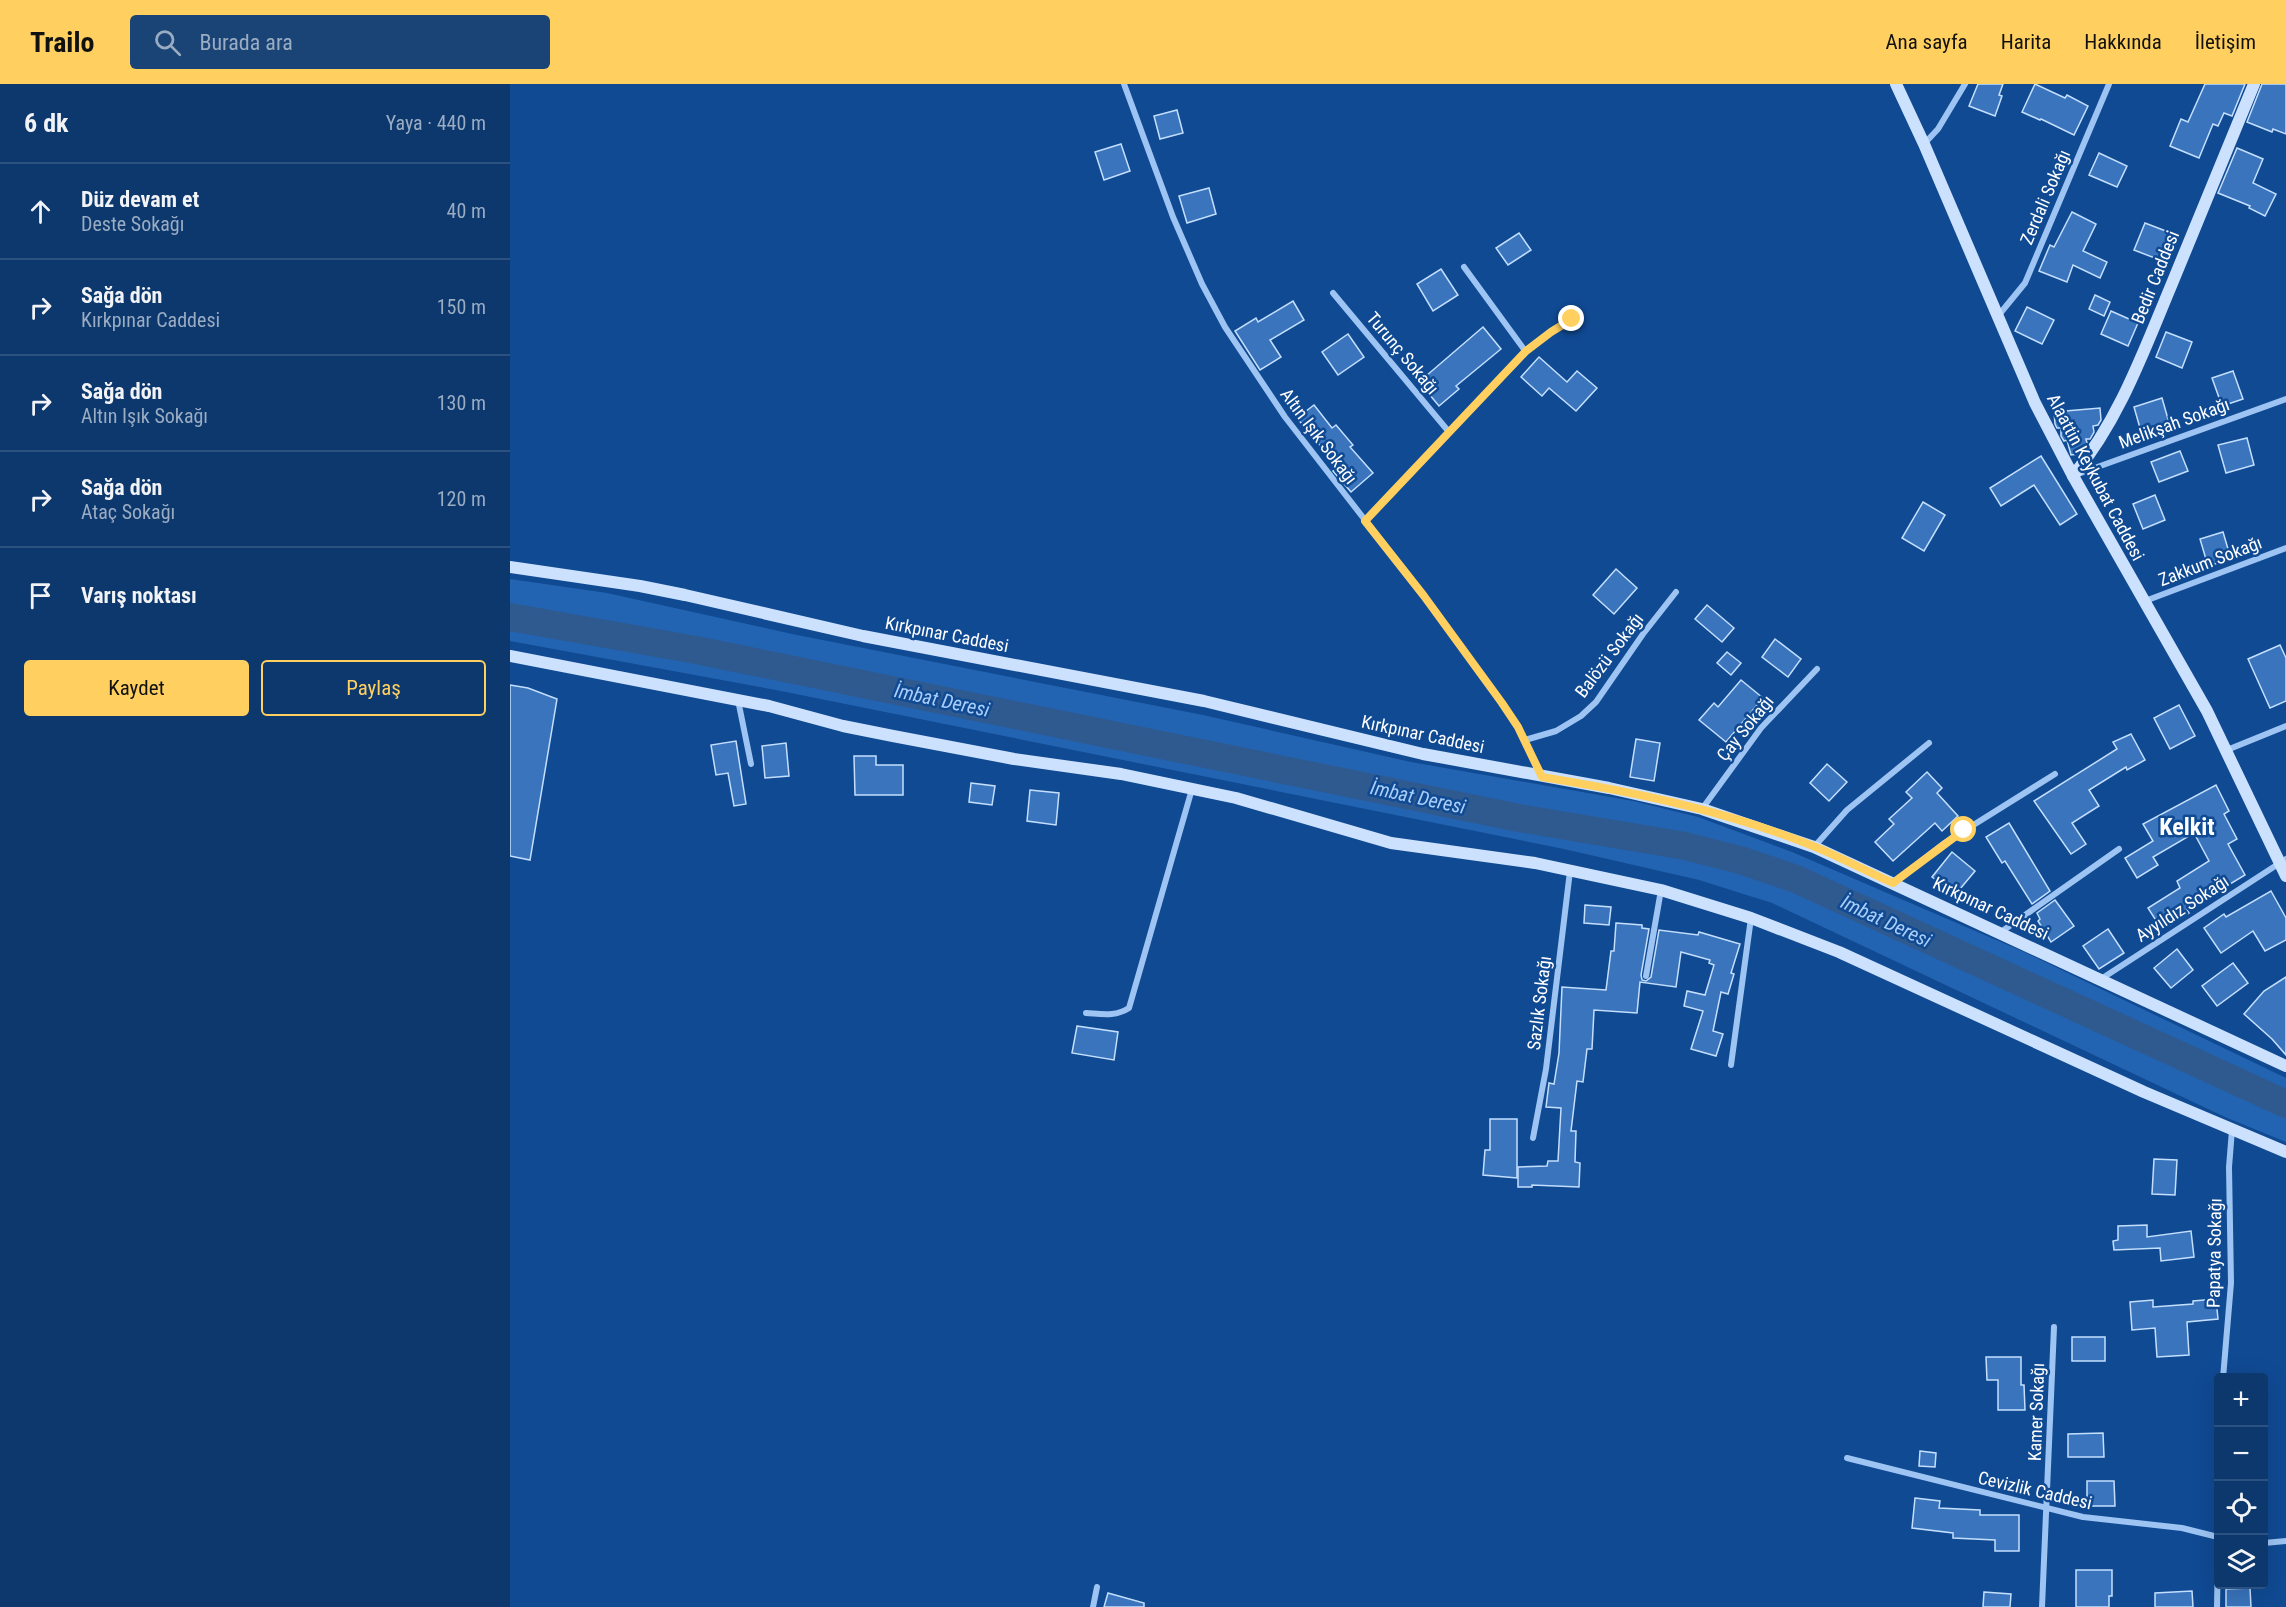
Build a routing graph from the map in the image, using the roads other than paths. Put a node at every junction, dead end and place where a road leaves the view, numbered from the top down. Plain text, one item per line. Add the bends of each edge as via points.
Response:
1 (1124, 84) edge
2 (1896, 84) edge
3 (1965, 84) edge
4 (2109, 84) edge
5 (2254, 84) edge
6 (1924, 144) junction
7 (1464, 267) dead end
8 (1333, 293) dead end
9 (1998, 316) junction
10 (1572, 319) dead end
11 (1526, 351) junction
12 (2286, 399) edge
13 (1449, 432) junction
14 (2073, 476) junction
15 (1365, 521) junction
16 (2286, 548) edge
17 (510, 567) edge
18 (1676, 592) dead end
19 (2144, 602) junction
20 (510, 657) edge
21 (1817, 669) dead end
22 (738, 700) junction
23 (2286, 726) edge
24 (1525, 740) junction
25 (1929, 743) dead end
26 (2227, 750) junction
27 (751, 764) dead end
28 (2055, 774) dead end
29 (1542, 777) junction
30 (1192, 789) junction
31 (1702, 809) junction
32 (1814, 847) junction
33 (2119, 849) dead end
34 (2283, 861) edge
35 (1570, 871) junction
36 (2286, 876) edge
37 (1893, 883) junction
38 (1661, 890) junction
39 (1751, 918) junction
40 (2001, 932) junction
41 (1646, 976) dead end
42 (2101, 980) junction
43 (1086, 1013) dead end
44 (1731, 1065) dead end
45 (2286, 1066) edge
46 (2232, 1129) junction
47 (1533, 1138) dead end
48 (2286, 1152) edge
49 (2054, 1327) dead end
50 (2223, 1373) edge
51 (1846, 1458) dead end
52 (2047, 1507) junction
53 (2214, 1536) edge
54 (2286, 1541) edge
55 (2268, 1543) edge
56 (1097, 1587) dead end
57 (2217, 1589) edge
58 (1093, 1607) edge
59 (2042, 1607) edge
60 (2217, 1607) edge

1 - 15 street, Altın Işık Sokağı via 1173,217 1225,327 1285,417
2 - 6 street, Alaattin Keykubat Caddesi
3 - 6 street
4 - 9 street, Zerdali Sokağı via 2025,283
5 - 14 street, Bedir Caddesi via 2137,369 2106,432
6 - 9 street, Alaattin Keykubat Caddesi
7 - 11 street
8 - 13 street, Turunç Sokağı
9 - 14 street, Alaattin Keykubat Caddesi via 2035,403
10 - 11 street
11 - 13 street
12 - 14 street, Melikşah Sokağı
13 - 15 street
14 - 19 street, Alaattin Keykubat Caddesi
15 - 24 street, Altın Işık Sokağı via 1424,596
16 - 19 street, Zakkum Sokağı
17 - 29 street, Kırkpınar Caddesi via 685,595 863,636 1204,701 1423,754
18 - 24 street, Balözü Sokağı via 1596,702 1556,731
19 - 26 street, Alaattin Keykubat Caddesi
20 - 22 street
21 - 31 street, Çay Sokağı via 1761,728
22 - 27 street
22 - 30 street via 893,736
23 - 26 street
24 - 29 street, Altın Işık Sokağı
25 - 32 street via 1847,810
26 - 34 street, Alaattin Keykubat Caddesi
28 - 37 street via 1950,839
29 - 31 street, Kırkpınar Caddesi
30 - 35 street via 1391,843
30 - 43 street via 1129,1008 1110,1015
31 - 32 street, Kırkpınar Caddesi
32 - 37 street, Kırkpınar Caddesi
33 - 40 street
34 - 36 street, Alaattin Keykubat Caddesi
34 - 42 street, Ayyıldız Sokağı
35 - 38 street
35 - 47 street, Sazlık Sokağı via 1546,1070
37 - 40 street, Kırkpınar Caddesi
38 - 39 street
38 - 41 street
39 - 44 street
39 - 46 street via 1839,952
40 - 42 street, Kırkpınar Caddesi
42 - 45 street, Kırkpınar Caddesi
46 - 48 street
46 - 50 street, Papatya Sokağı via 2231,1283
49 - 52 street, Kamer Sokağı
51 - 52 street, Cevizlik Caddesi
52 - 53 street, Cevizlik Caddesi via 2083,1518 2182,1528
52 - 59 street, Kamer Sokağı
54 - 55 street
56 - 58 street
57 - 60 street

